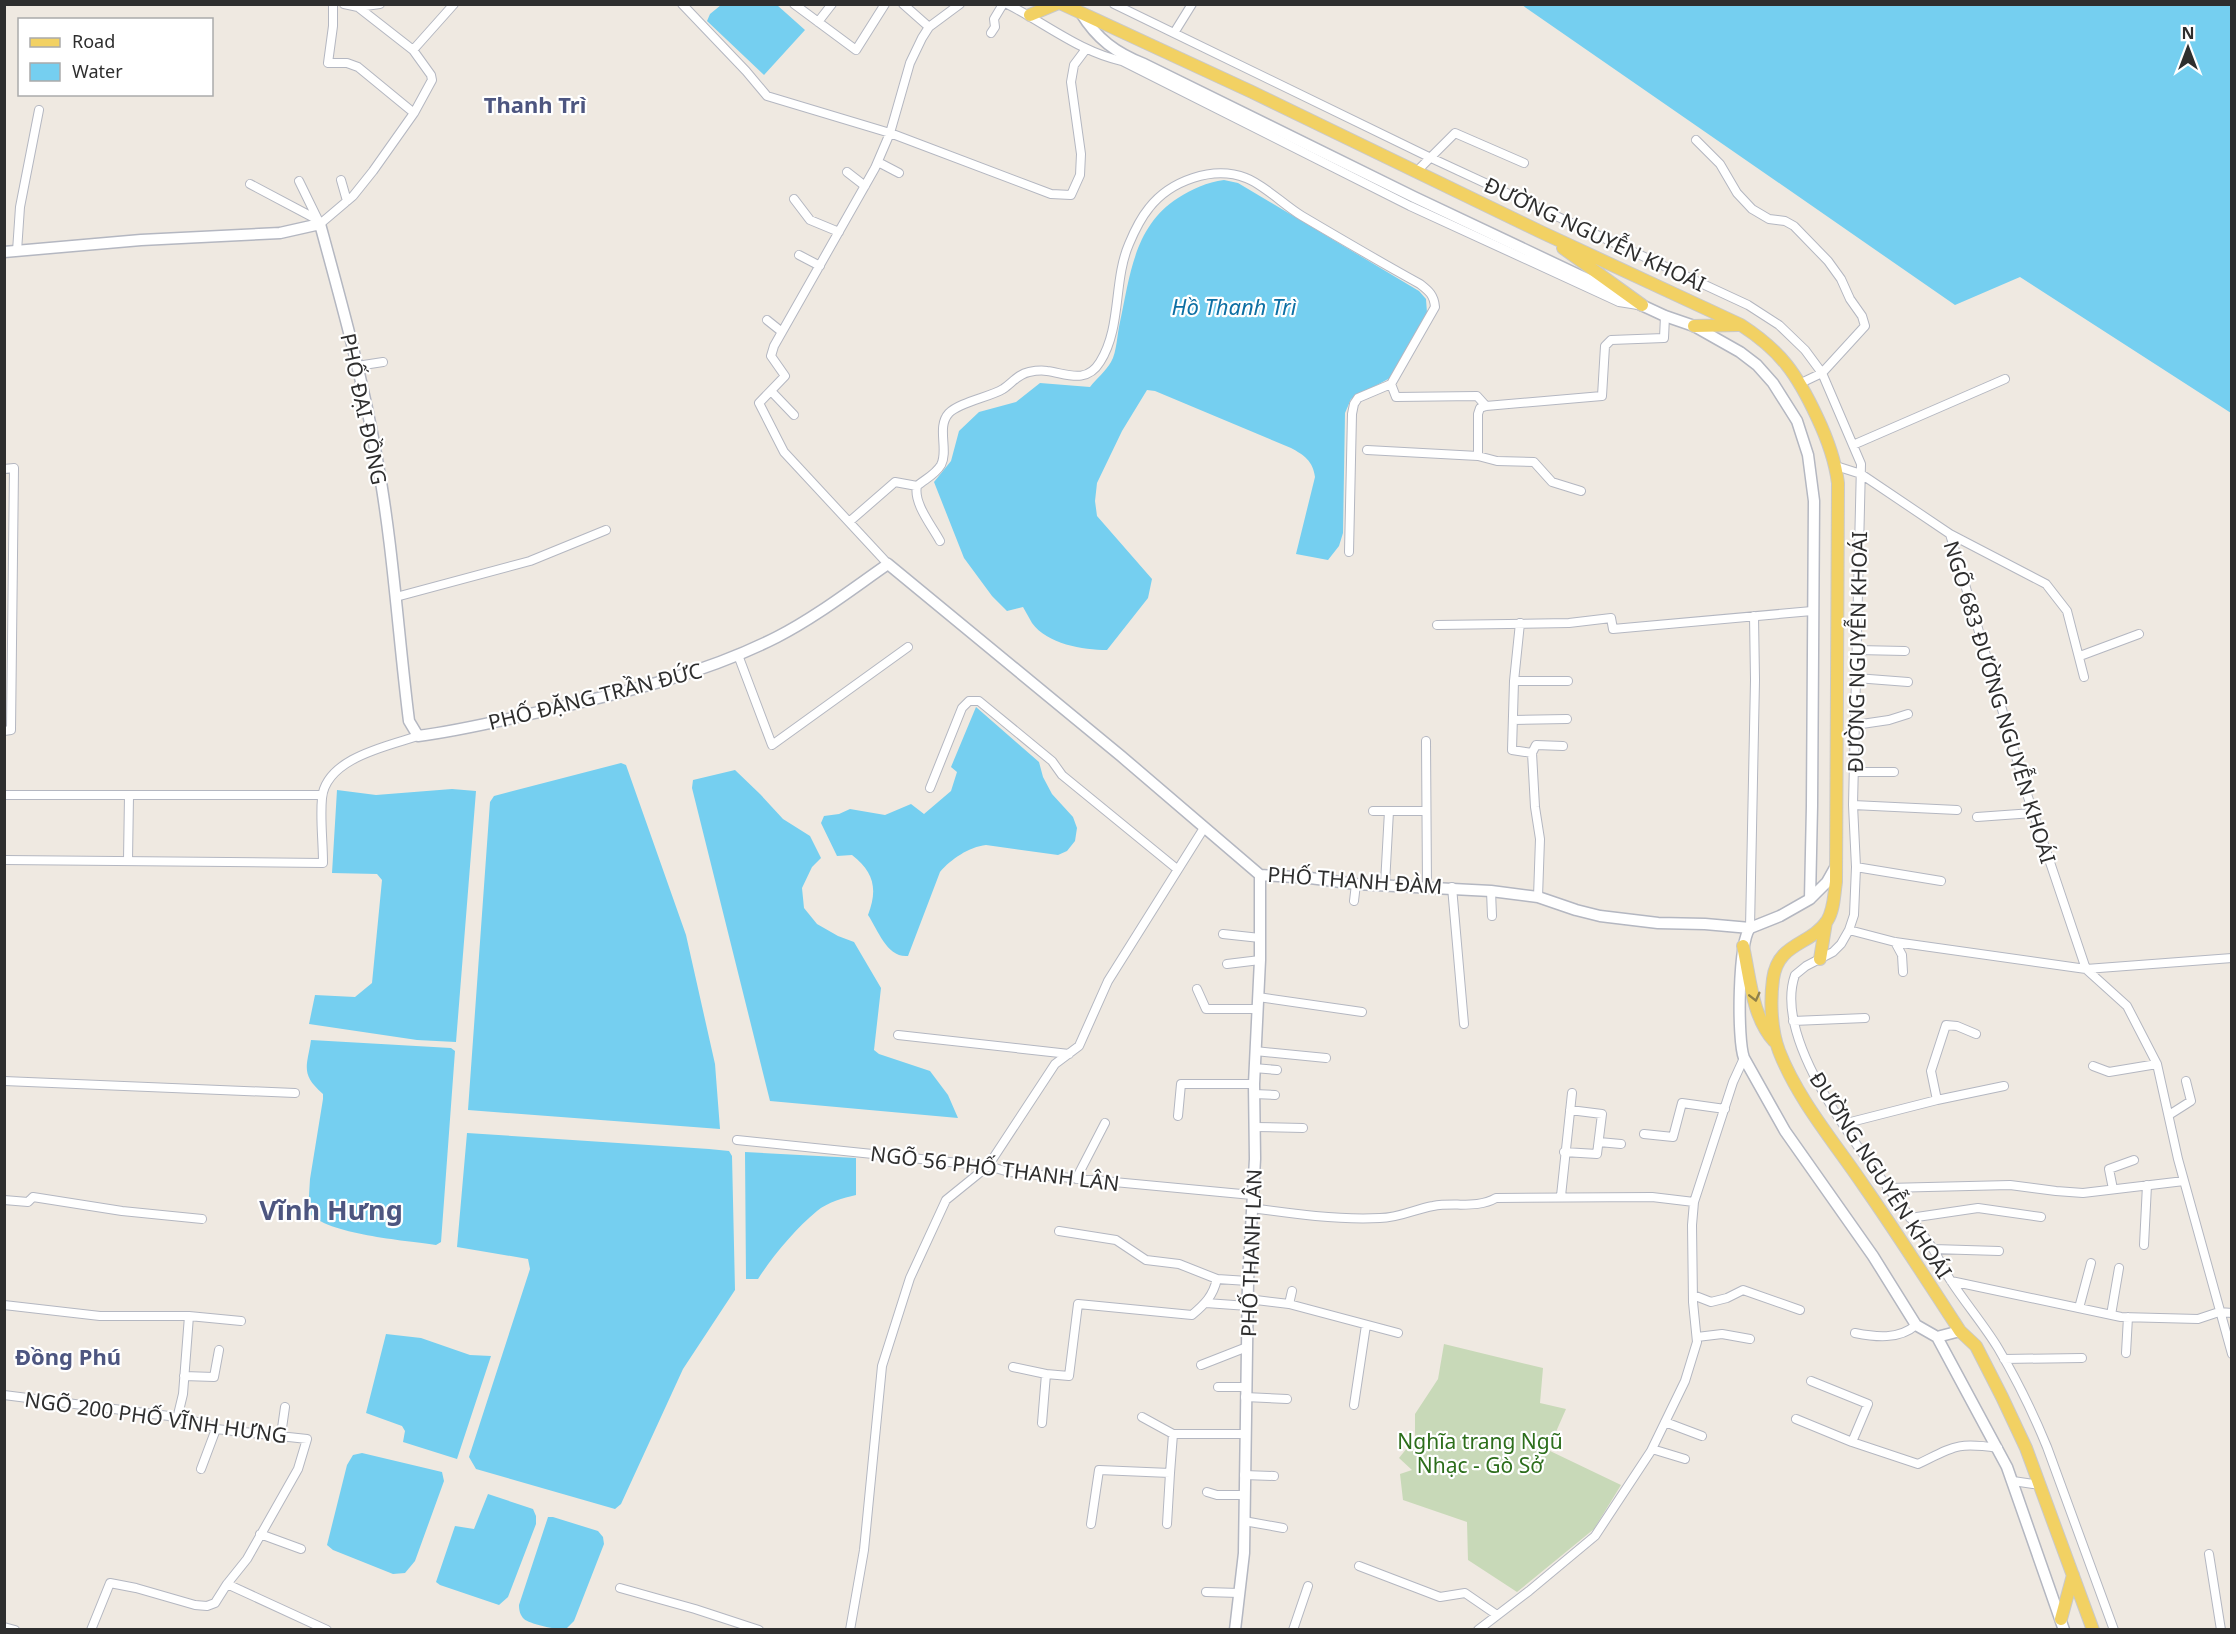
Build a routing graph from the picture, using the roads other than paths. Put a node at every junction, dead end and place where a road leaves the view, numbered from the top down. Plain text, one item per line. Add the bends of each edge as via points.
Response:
1 (333, 4) edge
2 (344, 4) edge
3 (380, 4) edge
4 (454, 4) edge
5 (682, 4) edge
6 (794, 4) edge
7 (832, 4) edge
8 (885, 4) edge
9 (903, 4) edge
10 (960, 4) edge
11 (1005, 4) edge
12 (1056, 4) edge
13 (1062, 4) edge
14 (1114, 4) edge
15 (1192, 4) edge
16 (358, 7) junction
17 (1081, 13) junction
18 (1030, 15) junction
19 (819, 22) junction
20 (929, 27) junction
21 (991, 33) dead end
22 (1174, 33) junction
23 (1086, 49) junction
24 (413, 50) junction
25 (1122, 58) junction
26 (39, 110) dead end
27 (414, 113) junction
28 (890, 133) junction
29 (1696, 140) dead end
30 (1429, 157) junction
31 (878, 162) junction
32 (1524, 163) dead end
33 (1417, 171) junction
34 (847, 172) dead end
35 (899, 173) dead end
36 (341, 180) dead end
37 (299, 181) dead end
38 (250, 184) dead end
39 (865, 186) junction
40 (794, 199) dead end
41 (347, 201) junction
42 (319, 222) junction
43 (839, 232) junction
44 (1541, 232) junction
45 (17, 251) junction
46 (4, 252) edge
47 (799, 255) dead end
48 (820, 266) junction
49 (1642, 305) junction
50 (1665, 316) junction
51 (767, 320) dead end
52 (1741, 325) junction
53 (1694, 326) junction
54 (782, 332) junction
55 (383, 362) dead end
56 (357, 366) junction
57 (1822, 373) junction
58 (2005, 379) dead end
59 (1801, 383) junction
60 (1391, 384) junction
61 (771, 391) junction
62 (1486, 406) junction
63 (794, 415) dead end
64 (1853, 445) junction
65 (1367, 450) dead end
66 (1478, 456) junction
67 (1836, 466) junction
68 (4, 469) edge
69 (1861, 474) junction
70 (917, 486) junction
71 (1581, 491) dead end
72 (849, 522) junction
73 (606, 530) dead end
74 (1950, 534) junction
75 (940, 541) dead end
76 (1349, 552) dead end
77 (888, 564) junction
78 (396, 597) junction
79 (1812, 611) junction
80 (9, 613) edge
81 (1754, 616) junction
82 (1520, 623) junction
83 (1437, 625) dead end
84 (2139, 633) dead end
85 (908, 647) dead end
86 (1857, 650) junction
87 (1905, 651) dead end
88 (738, 655) junction
89 (2080, 656) junction
90 (2084, 677) dead end
91 (1856, 678) junction
92 (1514, 681) junction
93 (1568, 681) dead end
94 (1908, 682) dead end
95 (1908, 714) dead end
96 (1568, 719) dead end
97 (1513, 720) junction
98 (1855, 724) junction
99 (4, 730) edge
100 (418, 736) junction
101 (1426, 741) dead end
102 (1563, 746) dead end
103 (1532, 753) junction
104 (1854, 772) junction
105 (1894, 772) dead end
106 (930, 788) dead end
107 (4, 795) edge
108 (322, 795) junction
109 (129, 796) junction
110 (1853, 805) junction
111 (1957, 810) dead end
112 (1373, 811) dead end
113 (1389, 811) junction
114 (1426, 811) junction
115 (2033, 813) junction
116 (1977, 817) dead end
117 (1204, 828) junction
118 (4, 860) edge
119 (128, 860) junction
120 (1836, 866) junction
121 (1856, 867) junction
122 (1177, 869) junction
123 (1260, 875) junction
124 (1941, 881) dead end
125 (1356, 884) junction
126 (1385, 884) junction
127 (1427, 887) junction
128 (1452, 888) junction
129 (1491, 891) junction
130 (1538, 897) junction
131 (1810, 899) junction
132 (1353, 901) dead end
133 (1492, 916) dead end
134 (1826, 922) junction
135 (1750, 928) junction
136 (1849, 930) junction
137 (1222, 934) dead end
138 (1260, 938) junction
139 (1895, 942) junction
140 (1743, 946) junction
141 (2232, 958) edge
142 (1820, 959) junction
143 (1260, 960) junction
144 (1227, 964) dead end
145 (2086, 969) junction
146 (1903, 972) dead end
147 (1197, 989) dead end
148 (1258, 997) junction
149 (1257, 1009) junction
150 (1362, 1012) dead end
151 (1865, 1018) dead end
152 (1793, 1021) junction
153 (1464, 1024) dead end
154 (1976, 1034) dead end
155 (898, 1035) dead end
156 (1777, 1043) junction
157 (1255, 1051) junction
158 (1070, 1054) junction
159 (1326, 1058) dead end
160 (1744, 1058) junction
161 (2157, 1064) junction
162 (2093, 1066) dead end
163 (1254, 1068) junction
164 (1277, 1070) dead end
165 (4, 1081) edge
166 (2186, 1081) dead end
167 (2004, 1086) dead end
168 (1254, 1089) junction
169 (295, 1093) dead end
170 (1572, 1093) dead end
171 (1275, 1095) dead end
172 (1937, 1100) junction
173 (1725, 1109) junction
174 (1570, 1110) junction
175 (2169, 1115) junction
176 (1178, 1116) dead end
177 (1105, 1123) dead end
178 (1843, 1124) junction
179 (1254, 1126) junction
180 (1303, 1128) dead end
181 (1644, 1134) dead end
182 (737, 1140) dead end
183 (1599, 1142) junction
184 (1621, 1144) dead end
185 (1564, 1152) junction
186 (2134, 1160) dead end
187 (988, 1166) junction
188 (1076, 1179) junction
189 (2184, 1181) junction
190 (2147, 1185) junction
191 (1887, 1188) junction
192 (2113, 1189) junction
193 (1252, 1195) junction
194 (1561, 1196) junction
195 (4, 1200) edge
196 (1694, 1202) junction
197 (1252, 1208) junction
198 (2041, 1217) dead end
199 (1910, 1218) junction
200 (202, 1219) dead end
201 (1059, 1230) dead end
202 (2144, 1245) dead end
203 (1933, 1249) junction
204 (1999, 1251) dead end
205 (2091, 1263) dead end
206 (2120, 1268) dead end
207 (1217, 1279) junction
208 (1248, 1281) junction
209 (1951, 1281) junction
210 (1292, 1291) dead end
211 (1693, 1295) junction
212 (1248, 1302) junction
213 (1206, 1303) junction
214 (1289, 1304) junction
215 (4, 1305) edge
216 (2079, 1308) junction
217 (1800, 1310) dead end
218 (2219, 1312) junction
219 (2232, 1313) edge
220 (2111, 1315) junction
221 (189, 1316) junction
222 (2128, 1317) junction
223 (241, 1321) dead end
224 (1366, 1325) junction
225 (1916, 1325) junction
226 (1959, 1330) junction
227 (1398, 1333) dead end
228 (1855, 1333) dead end
229 (1697, 1337) junction
230 (1936, 1337) junction
231 (1750, 1339) dead end
232 (1247, 1347) junction
233 (219, 1350) dead end
234 (2126, 1353) dead end
235 (2232, 1354) edge
236 (2004, 1359) junction
237 (2082, 1359) dead end
238 (1201, 1365) dead end
239 (1012, 1367) dead end
240 (1046, 1374) junction
241 (184, 1376) junction
242 (1811, 1381) dead end
243 (1218, 1387) dead end
244 (1245, 1392) junction
245 (4, 1395) edge
246 (1287, 1399) dead end
247 (1354, 1405) dead end
248 (285, 1407) dead end
249 (1142, 1418) dead end
250 (177, 1419) junction
251 (1796, 1419) dead end
252 (1665, 1422) junction
253 (1042, 1423) dead end
254 (216, 1430) junction
255 (1173, 1434) junction
256 (1245, 1434) junction
257 (281, 1435) junction
258 (1702, 1436) dead end
259 (1852, 1442) junction
260 (1652, 1449) junction
261 (1998, 1449) junction
262 (1685, 1459) dead end
263 (201, 1469) dead end
264 (1170, 1473) junction
265 (1244, 1475) junction
266 (1274, 1476) dead end
267 (2013, 1481) junction
268 (2040, 1485) junction
269 (1207, 1492) dead end
270 (1244, 1495) junction
271 (1244, 1521) junction
272 (1091, 1524) dead end
273 (1167, 1524) dead end
274 (1283, 1528) dead end
275 (260, 1534) junction
276 (301, 1549) dead end
277 (2209, 1554) dead end
278 (1359, 1566) dead end
279 (2073, 1575) junction
280 (226, 1584) junction
281 (1308, 1587) dead end
282 (620, 1588) dead end
283 (1206, 1592) dead end
284 (1239, 1593) junction
285 (1497, 1615) junction
286 (2063, 1624) edge
287 (4, 1627) edge
288 (15, 1629) edge
289 (91, 1629) edge
290 (327, 1629) edge
291 (759, 1629) edge
292 (850, 1629) edge
293 (1235, 1629) edge
294 (1293, 1629) edge
295 (1478, 1629) edge
296 (2093, 1629) edge
297 (2114, 1629) edge
298 (2221, 1629) edge

1 - 27 street via 328,63 358,67
2 - 16 street
3 - 16 street
4 - 24 street
5 - 28 street via 767,96
6 - 19 street
7 - 19 street
8 - 19 street via 856,50
9 - 20 street
10 - 20 street
11 - 18 street, ĐƯỜNG NGUYỄN KHOÁI
11 - 21 street via 994,19
12 - 18 main road
13 - 17 main road, ĐƯỜNG NGUYỄN KHOÁI
14 - 22 street, ĐƯỜNG NGUYỄN KHOÁI
15 - 22 street
16 - 24 street
17 - 25 street, ĐƯỜNG NGUYỄN KHOÁI via 1089,27
17 - 33 main road, ĐƯỜNG NGUYỄN KHOÁI
18 - 23 street, ĐƯỜNG NGUYỄN KHOÁI
20 - 28 street via 910,63
22 - 30 street, ĐƯỜNG NGUYỄN KHOÁI
23 - 25 street, ĐƯỜNG NGUYỄN KHOÁI
23 - 28 street via 1074,65 1071,82 1081,154 1080,175 1071,195 1051,194
24 - 27 street via 432,80
25 - 49 street, ĐƯỜNG NGUYỄN KHOÁI via 1144,64
26 - 45 street via 20,207
27 - 41 street
28 - 31 street
29 - 57 street via 1720,164 1752,209 1794,226 1809,241 1841,279 1862,316 1865,326
30 - 32 street via 1455,133
30 - 33 street
30 - 57 street, ĐƯỜNG NGUYỄN KHOÁI via 1748,305 1779,325
31 - 35 street
31 - 39 street
33 - 44 main road, ĐƯỜNG NGUYỄN KHOÁI
34 - 39 street
36 - 41 street
37 - 42 street
38 - 42 street
39 - 43 street
40 - 43 street via 810,220
41 - 42 street
42 - 45 street via 280,232
42 - 56 street, PHỐ ĐẠI ĐỒNG
43 - 48 street
44 - 49 main road
44 - 52 main road, ĐƯỜNG NGUYỄN KHOÁI
45 - 46 street
47 - 48 street
48 - 54 street
49 - 50 street, ĐƯỜNG NGUYỄN KHOÁI
50 - 53 street, ĐƯỜNG NGUYỄN KHOÁI
50 - 62 street via 1664,339 1611,340 1605,346 1602,396
51 - 54 street
52 - 53 main road
52 - 59 main road, ĐƯỜNG NGUYỄN KHOÁI via 1782,358
53 - 79 street, ĐƯỜNG NGUYỄN KHOÁI via 1757,365 1797,421 1808,455 1814,501
54 - 61 street via 771,356 786,376
55 - 56 street
56 - 78 street, PHỐ ĐẠI ĐỒNG via 377,459
57 - 59 street
57 - 64 street, ĐƯỜNG NGUYỄN KHOÁI
58 - 64 street
59 - 67 main road, ĐƯỜNG NGUYỄN KHOÁI
60 - 62 street via 1396,397 1477,396
60 - 70 street via 1435,307 1430,292 1298,214 1248,178 1215,172 1168,190 1140,220 1125,254 1113,324 1100,363 1093,370 1071,377 1047,370 1027,372 1002,390 950,412 944,422 940,466
60 - 76 street via 1358,398 1354,404
61 - 63 street
61 - 72 street via 759,403 784,452
62 - 66 street via 1478,414
64 - 69 street, ĐƯỜNG NGUYỄN KHOÁI
65 - 66 street
66 - 71 street via 1534,462 1552,482
67 - 69 street, NGÕ 683 ĐƯỜNG NGUYỄN KHOÁI
67 - 120 main road, ĐƯỜNG NGUYỄN KHOÁI
68 - 80 street via 14,468
69 - 74 street, NGÕ 683 ĐƯỜNG NGUYỄN KHOÁI
69 - 86 street, ĐƯỜNG NGUYỄN KHOÁI
70 - 72 street via 896,482
70 - 75 street via 917,499
72 - 77 street
73 - 78 street via 530,561
74 - 89 street via 2046,584 2067,611
74 - 115 street, NGÕ 683 ĐƯỜNG NGUYỄN KHOÁI
77 - 88 street, PHỐ ĐẶNG TRẦN ĐỨC via 779,636
77 - 117 street, PHỐ THANH ĐÀM
78 - 100 street via 409,721
79 - 81 street
79 - 131 street, ĐƯỜNG NGUYỄN KHOÁI
80 - 99 street via 10,730
81 - 82 street via 1613,629 1611,618
81 - 135 street
82 - 83 street
82 - 92 street
84 - 89 street
85 - 88 street via 772,745
86 - 87 street
86 - 91 street, ĐƯỜNG NGUYỄN KHOÁI
88 - 100 street, PHỐ ĐẶNG TRẦN ĐỨC via 618,694
89 - 90 street
91 - 94 street
91 - 98 street, ĐƯỜNG NGUYỄN KHOÁI
92 - 93 street
92 - 97 street
95 - 98 street
96 - 97 street
97 - 103 street via 1512,750
98 - 104 street, ĐƯỜNG NGUYỄN KHOÁI
100 - 108 street via 343,765 329,779
101 - 114 street
102 - 103 street via 1536,745
103 - 130 street via 1540,839
104 - 105 street
104 - 110 street, ĐƯỜNG NGUYỄN KHOÁI
106 - 122 street via 962,708 969,701 979,701
107 - 109 street
108 - 109 street
108 - 119 street via 323,863
109 - 119 street
110 - 111 street
110 - 121 street, ĐƯỜNG NGUYỄN KHOÁI
112 - 113 street
113 - 114 street
113 - 126 street
114 - 127 street
115 - 116 street
115 - 145 street, NGÕ 683 ĐƯỜNG NGUYỄN KHOÁI
117 - 122 street
117 - 123 street, PHỐ THANH ĐÀM
118 - 119 street
120 - 131 street, PHỐ THANH ĐÀM
120 - 134 main road, ĐƯỜNG NGUYỄN KHOÁI via 1834,900
121 - 124 street
121 - 136 street, ĐƯỜNG NGUYỄN KHOÁI via 1856,897
122 - 158 street via 1108,981 1079,1046
123 - 125 street, PHỐ THANH ĐÀM
123 - 138 street, PHỐ THANH LÂN
125 - 126 street, PHỐ THANH ĐÀM
125 - 132 street
126 - 127 street, PHỐ THANH ĐÀM
127 - 128 street, PHỐ THANH ĐÀM
128 - 129 street, PHỐ THANH ĐÀM
128 - 153 street
129 - 130 street, PHỐ THANH ĐÀM
129 - 133 street
130 - 135 street, PHỐ THANH ĐÀM via 1600,916
131 - 135 street, PHỐ THANH ĐÀM
134 - 142 main road
134 - 156 main road, ĐƯỜNG NGUYỄN KHOÁI via 1785,952 1774,969 1772,998
135 - 140 street
136 - 139 street
136 - 142 street, ĐƯỜNG NGUYỄN KHOÁI via 1841,944
137 - 138 street
138 - 143 street, PHỐ THANH LÂN
139 - 145 street
139 - 146 street via 1902,955
140 -> 156 main road via 1763,1026
140 - 160 street via 1740,1011
141 - 145 street
142 - 152 street, ĐƯỜNG NGUYỄN KHOÁI via 1795,975
143 - 144 street
143 - 148 street, PHỐ THANH LÂN
145 - 161 street via 2127,1006
147 - 149 street via 1206,1009
148 - 149 street, PHỐ THANH LÂN
148 - 150 street
149 - 157 street, PHỐ THANH LÂN
151 - 152 street
152 - 178 street, ĐƯỜNG NGUYỄN KHOÁI via 1805,1059
154 - 172 street via 1946,1025 1931,1071
155 - 158 street
156 - 226 main road, ĐƯỜNG NGUYỄN KHOÁI via 1809,1106
157 - 159 street
157 - 163 street, PHỐ THANH LÂN
158 - 187 street via 1055,1064
160 - 173 street
160 - 225 street via 1785,1131
161 - 162 street via 2109,1072
161 - 175 street
163 - 164 street
163 - 168 street, PHỐ THANH LÂN
165 - 169 street
166 - 175 street via 2191,1101
167 - 172 street
168 - 171 street
168 - 176 street via 1181,1084
168 - 179 street, PHỐ THANH LÂN
170 - 174 street
172 - 178 street
173 - 181 street via 1682,1103 1673,1137
173 - 196 street
174 - 183 street via 1602,1114
174 - 185 street
175 - 189 street
177 - 188 street
178 - 191 street, ĐƯỜNG NGUYỄN KHOÁI
179 - 180 street
179 - 193 street, PHỐ THANH LÂN
182 - 187 street, NGÕ 56 PHỐ THANH LÂN
183 - 184 street
183 - 185 street via 1597,1154
185 - 194 street
186 - 192 street via 2109,1169
187 - 188 street, NGÕ 56 PHỐ THANH LÂN
187 - 292 street via 946,1200 909,1278 882,1366 864,1550
188 - 193 street, NGÕ 56 PHỐ THANH LÂN
189 - 190 street
189 - 218 street
190 - 192 street
190 - 202 street
191 - 192 street via 2010,1185 2056,1191
191 - 199 street, ĐƯỜNG NGUYỄN KHOÁI
193 - 197 street, PHỐ THANH LÂN
194 - 196 street via 1652,1197
194 - 197 street via 1496,1198 1381,1218
195 - 200 street via 28,1202 33,1197
196 - 211 street
197 - 208 street, PHỐ THANH LÂN
198 - 199 street via 1978,1208
199 - 203 street, ĐƯỜNG NGUYỄN KHOÁI
201 - 207 street via 1116,1240 1146,1260 1179,1264
203 - 204 street
203 - 209 street, ĐƯỜNG NGUYỄN KHOÁI
205 - 216 street
206 - 220 street
207 - 208 street
207 - 213 street via 1214,1293
208 - 212 street, PHỐ THANH LÂN
209 - 216 street
209 - 236 street, ĐƯỜNG NGUYỄN KHOÁI
210 - 214 street
211 - 217 street via 1712,1302 1743,1290
211 - 229 street
212 - 213 street
212 - 214 street
212 - 232 street, PHỐ THANH LÂN
213 - 240 street via 1192,1315 1078,1304 1069,1376
214 - 224 street
215 - 221 street via 100,1316
216 - 220 street
218 - 219 street
218 - 222 street via 2198,1319
218 - 235 street
220 - 222 street
221 - 223 street
221 - 241 street
222 - 234 street
224 - 227 street
224 - 247 street
225 - 228 street via 1897,1335
225 - 230 street
226 - 230 street
226 - 268 main road, ĐƯỜNG NGUYỄN KHOÁI via 1976,1346
229 - 231 street via 1722,1334
229 - 252 street via 1685,1381
230 - 261 street
232 - 238 street
232 - 244 street, PHỐ THANH LÂN
233 - 241 street via 214,1377
236 - 237 street
236 - 297 street, ĐƯỜNG NGUYỄN KHOÁI via 2048,1447
239 - 240 street
240 - 253 street
241 - 250 street
242 - 259 street via 1868,1404
243 - 244 street
244 - 246 street
244 - 256 street, PHỐ THANH LÂN
245 - 250 street, NGÕ 200 PHỐ VĨNH HƯNG
248 - 257 street
249 - 255 street
250 - 254 street, NGÕ 200 PHỐ VĨNH HƯNG via 209,1424
251 - 259 street
252 - 258 street
252 - 260 street
254 - 257 street, NGÕ 200 PHỐ VĨNH HƯNG
254 - 263 street
255 - 256 street
255 - 264 street
256 - 265 street, PHỐ THANH LÂN
257 - 275 street, NGÕ 200 PHỐ VĨNH HƯNG via 307,1439 298,1469
259 - 261 street via 1918,1464 1954,1446
260 - 262 street
260 - 285 street via 1595,1536
261 - 267 street
264 - 272 street via 1099,1470
264 - 273 street
265 - 266 street
265 - 270 street, PHỐ THANH LÂN
267 - 268 street
267 - 286 street
268 - 279 main road, ĐƯỜNG NGUYỄN KHOÁI
269 - 270 street
270 - 271 street, PHỐ THANH LÂN
271 - 274 street
271 - 284 street, PHỐ THANH LÂN
275 - 276 street
275 - 280 street via 247,1559
277 - 298 street
278 - 285 street via 1440,1598 1465,1593
279 - 286 main road
279 - 296 main road, ĐƯỜNG NGUYỄN KHOÁI
280 - 289 street via 215,1603 201,1606 110,1583
280 - 290 street
281 - 294 street
282 - 291 street
283 - 284 street
284 - 293 street, PHỐ THANH LÂN
285 - 295 street
287 - 288 street

